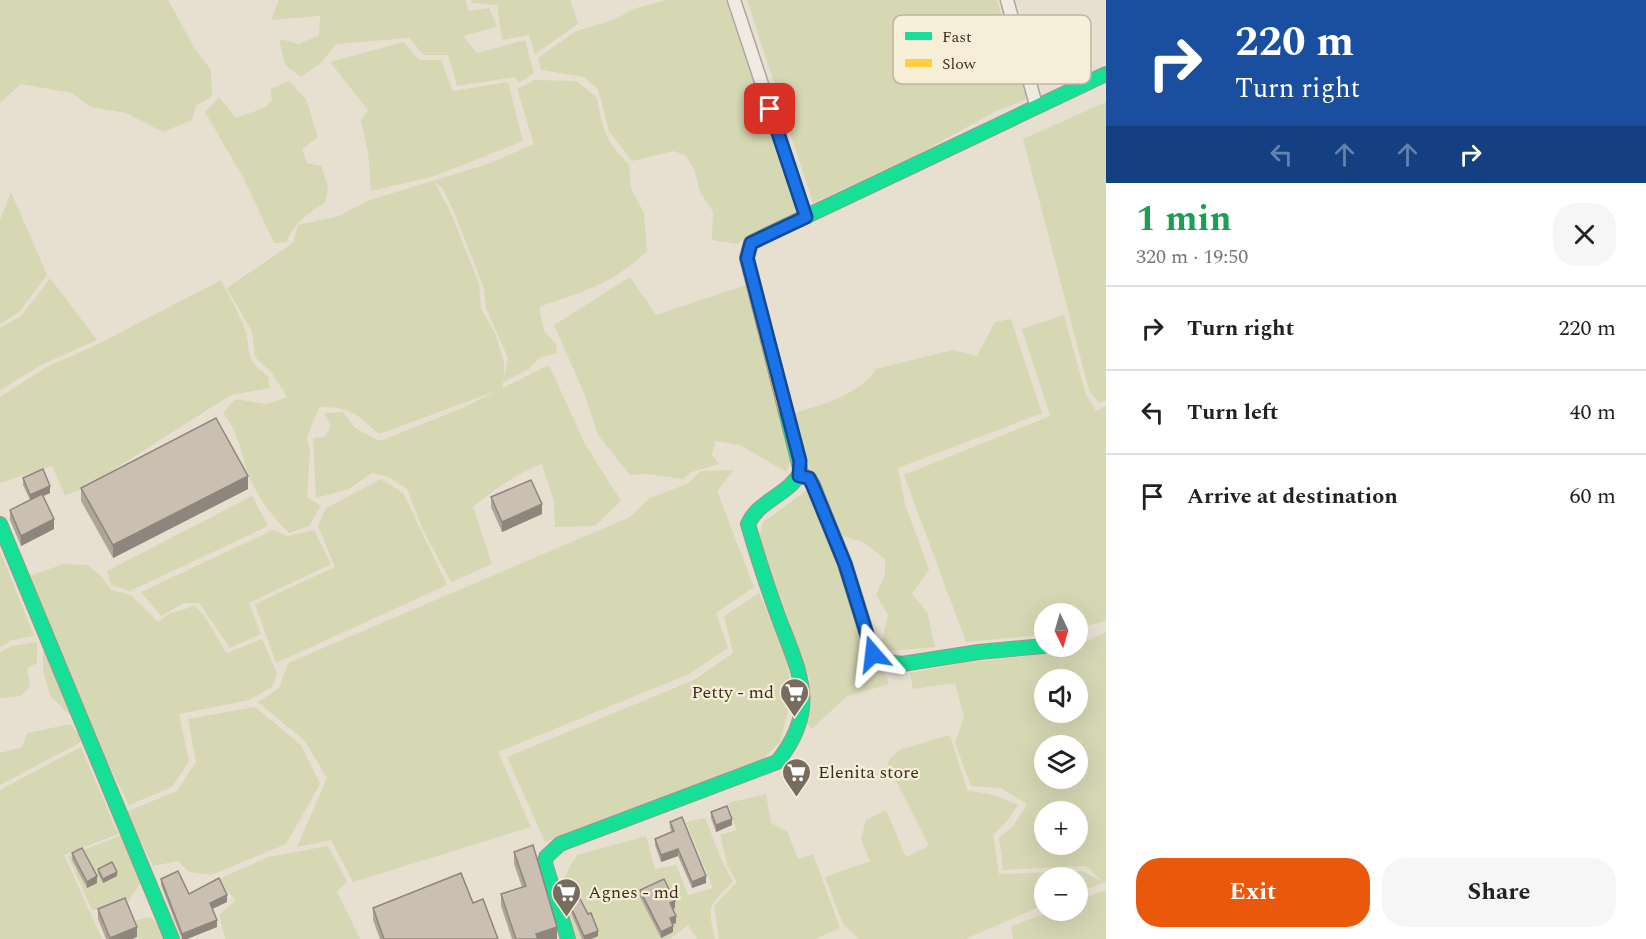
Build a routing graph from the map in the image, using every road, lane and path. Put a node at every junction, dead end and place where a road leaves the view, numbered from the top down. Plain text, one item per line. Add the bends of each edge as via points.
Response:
1 (734, 0) edge
2 (1006, 0) edge
3 (1010, 15) edge
4 (1106, 74) edge
5 (1091, 81) edge
6 (1030, 84) edge
7 (1083, 84) edge
8 (1036, 105) junction
9 (806, 217) junction
10 (799, 476) junction
11 (0, 524) edge
12 (1034, 647) edge
13 (172, 939) edge
14 (568, 939) edge

1 - 9 street
2 - 3 street
4 - 5 street
6 - 8 street
7 - 8 street
8 - 9 street
9 - 10 street via 751,243 747,252 800,461
10 - 12 street via 809,478 813,486 845,564 873,654 879,661 902,664
10 - 14 street via 791,489 754,514 748,524 803,689 802,706 788,750 768,767 554,849 545,863
11 - 13 street

